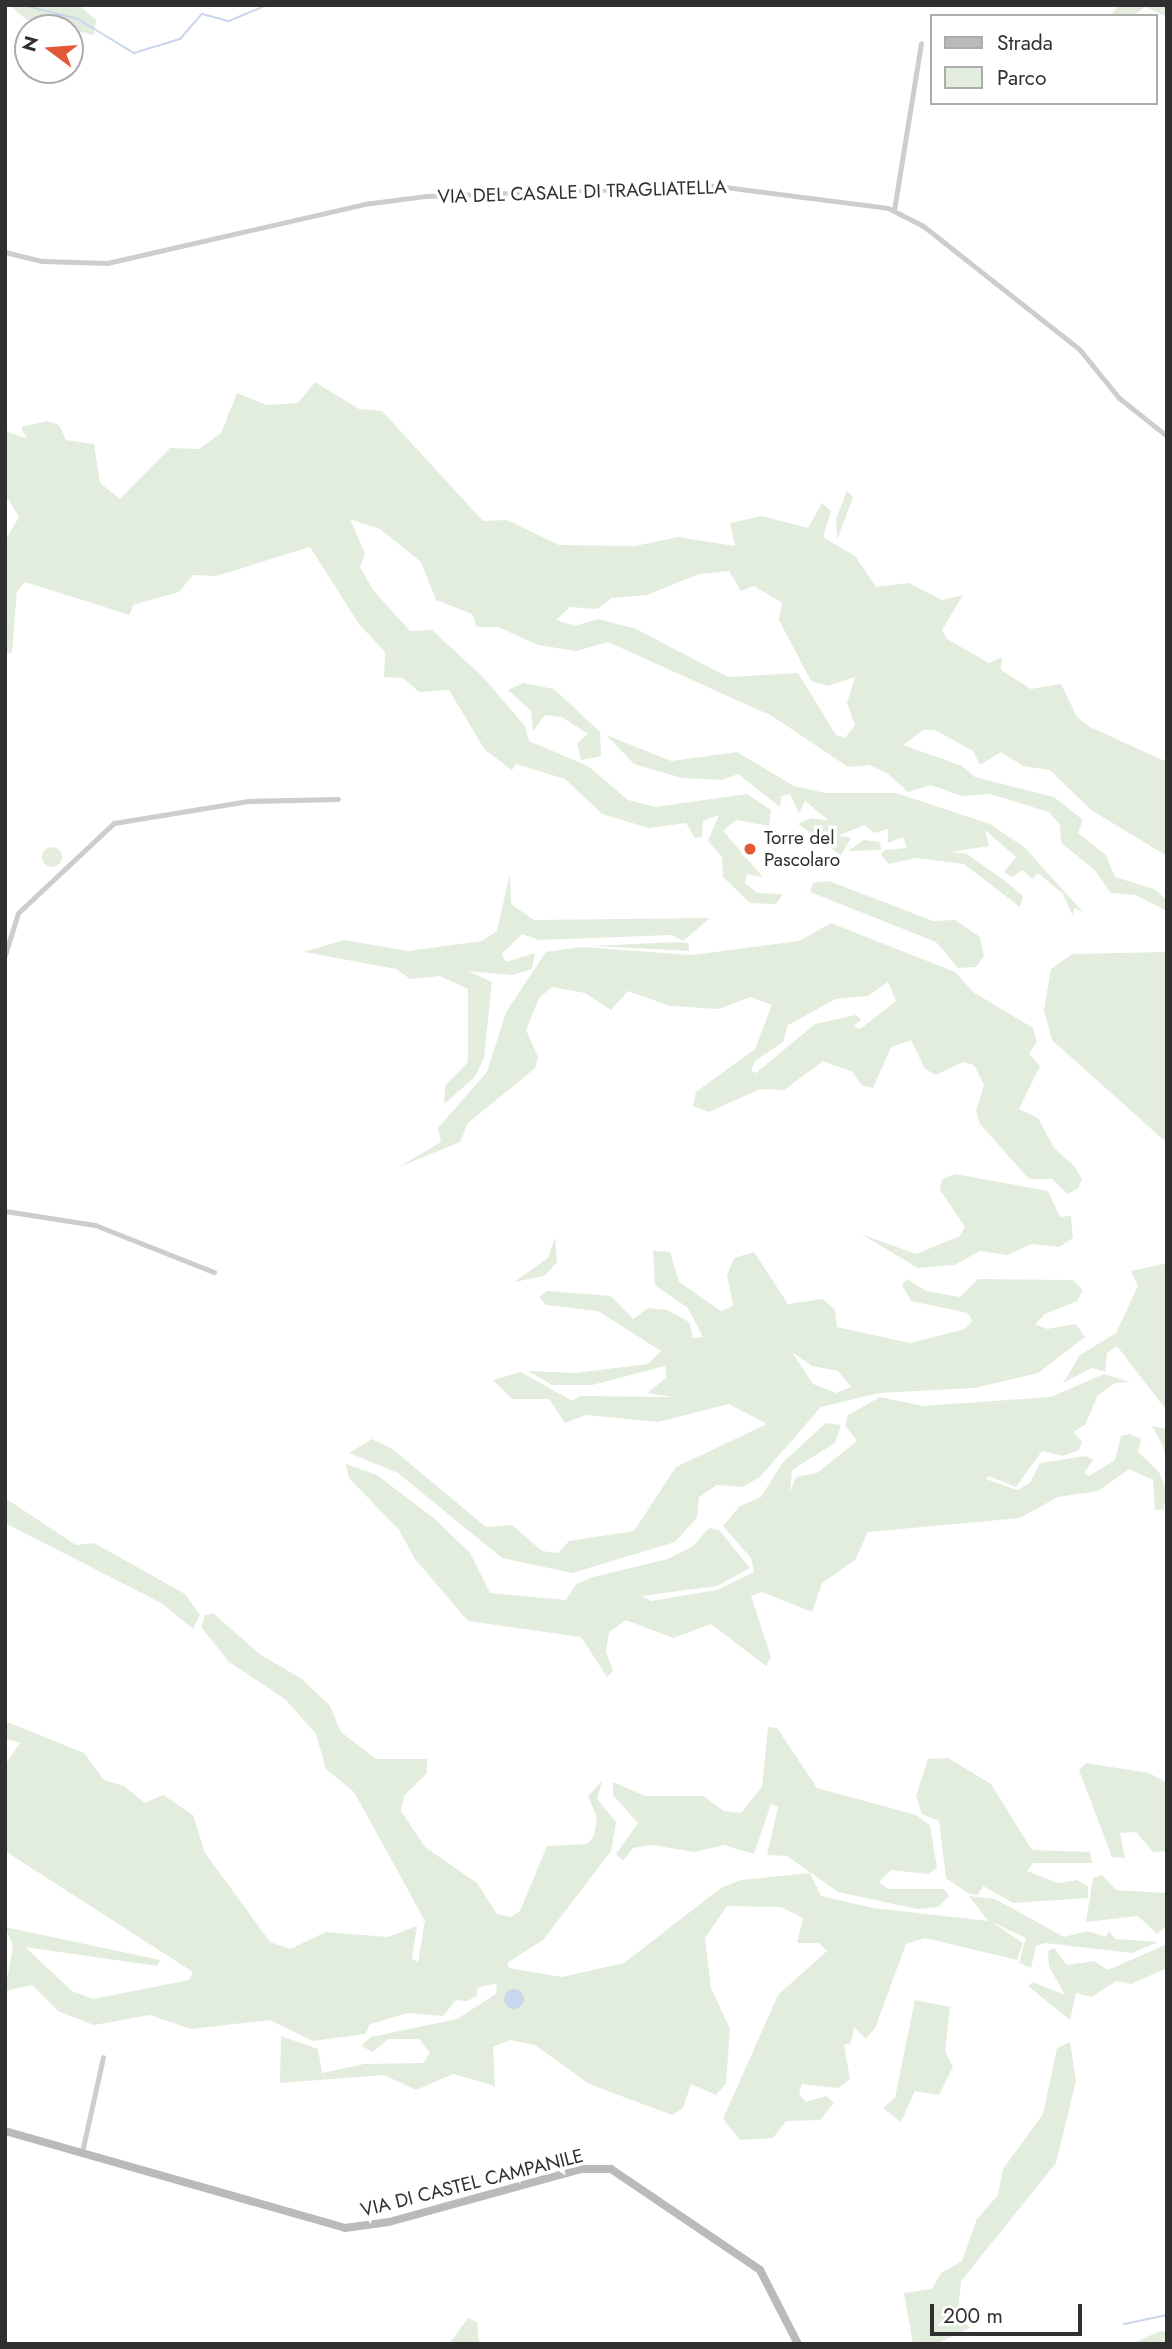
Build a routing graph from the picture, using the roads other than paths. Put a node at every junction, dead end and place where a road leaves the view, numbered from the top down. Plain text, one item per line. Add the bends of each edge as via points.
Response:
1 (921, 43) dead end
2 (894, 209) junction
3 (5, 252) edge
4 (1167, 436) edge
5 (338, 799) dead end
6 (5, 955) edge
7 (5, 1211) edge
8 (214, 1272) dead end
9 (103, 2057) dead end
10 (5, 2131) edge
11 (82, 2152) junction
12 (798, 2344) edge

1 - 2 street
2 - 3 street, VIA DEL CASALE DI TRAGLIATELLA via 726,187 426,196 364,204 107,263 42,261
2 - 4 street, VIA DEL CASALE DI TRAGLIATELLA via 922,225 1084,354 1119,398
5 - 6 street via 248,800 114,823 18,913
7 - 8 street via 95,1225
9 - 11 street
10 - 11 street, VIA DI CASTEL CAMPANILE
11 - 12 street, VIA DI CASTEL CAMPANILE via 342,2228 378,2225 581,2169 611,2169 757,2267 776,2292

